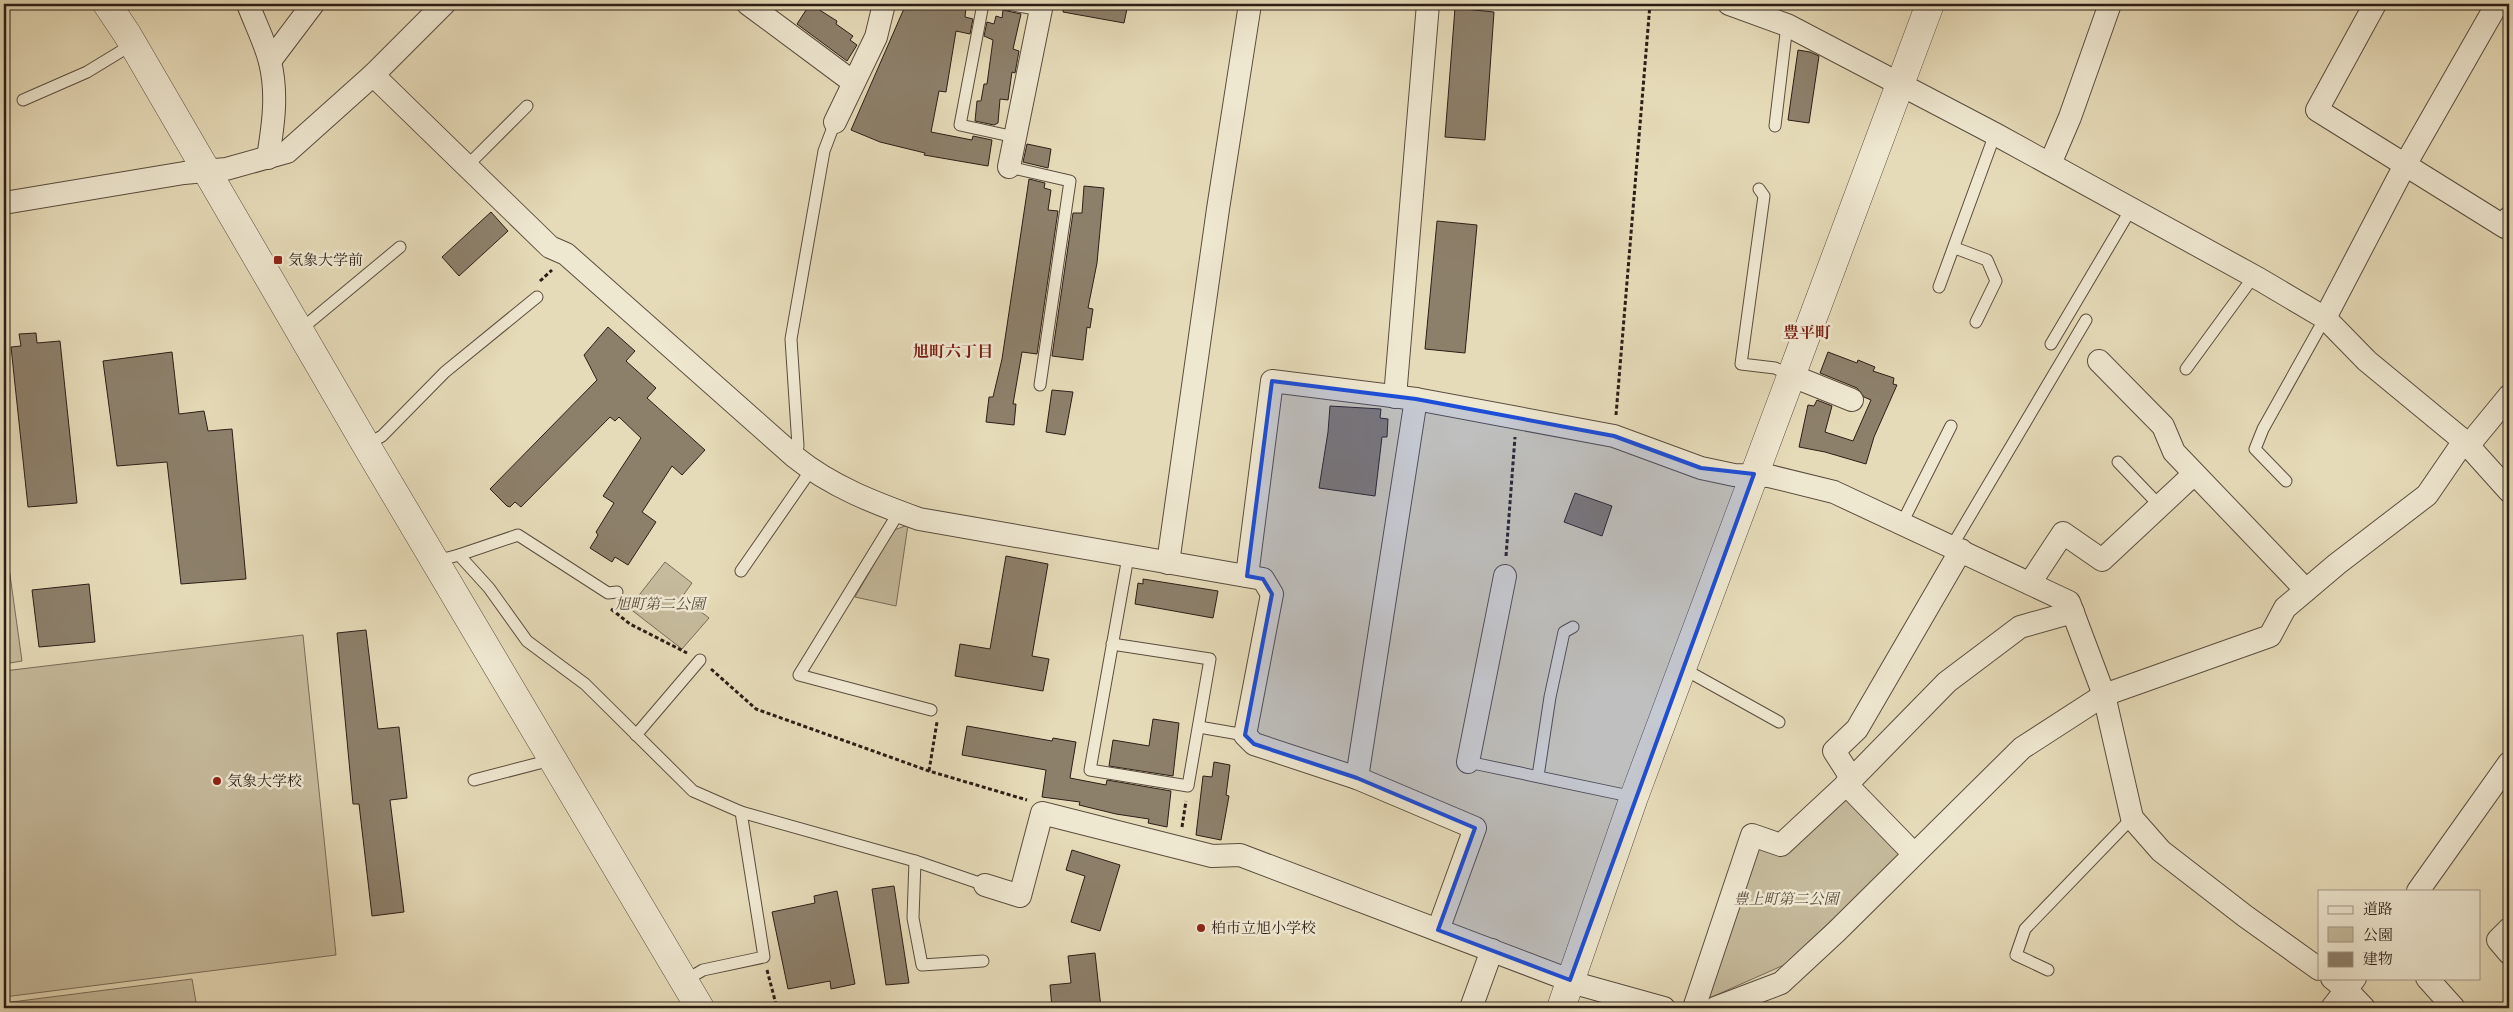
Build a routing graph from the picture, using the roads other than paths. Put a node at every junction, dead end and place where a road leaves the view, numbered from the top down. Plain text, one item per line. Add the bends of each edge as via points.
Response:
1 (106, 4) edge
2 (313, 4) edge
3 (444, 4) edge
4 (748, 4) edge
5 (884, 4) edge
6 (983, 4) edge
7 (1007, 4) edge
8 (1250, 4) edge
9 (1428, 4) edge
10 (1729, 4) edge
11 (1930, 4) edge
12 (2110, 4) edge
13 (2375, 4) edge
14 (2497, 4) edge
15 (252, 7) edge
16 (1042, 7) edge
17 (1787, 25) junction
18 (133, 44) junction
19 (270, 61) junction
20 (373, 75) junction
21 (853, 82) junction
22 (1899, 85) junction
23 (23, 100) dead end
24 (527, 106) dead end
25 (836, 122) joint
26 (1775, 126) dead end
27 (1995, 134) junction
28 (1015, 137) junction
29 (268, 158) junction
30 (2050, 164) junction
31 (2405, 165) junction
32 (466, 167) junction
33 (1008, 167) joint
34 (206, 171) junction
35 (1759, 189) dead end
36 (4, 203) edge
37 (2131, 209) junction
38 (2509, 218) edge
39 (400, 247) dead end
40 (1955, 248) junction
41 (2254, 276) junction
42 (1939, 288) dead end
43 (537, 297) road end
44 (2325, 318) junction
45 (2086, 320) dead end
46 (1976, 322) dead end
47 (300, 330) junction
48 (2051, 344) dead end
49 (2099, 361) dead end
50 (2186, 369) dead end
51 (1790, 375) junction
52 (1040, 385) dead end
53 (2509, 396) edge
54 (1406, 398) junction
55 (1852, 400) dead end
56 (1951, 426) dead end
57 (2466, 443) junction
58 (366, 445) junction
59 (2118, 462) dead end
60 (803, 464) junction
61 (1754, 474) junction
62 (2194, 474) junction
63 (2286, 480) dead end
64 (2509, 491) edge
65 (2160, 506) junction
66 (899, 512) junction
67 (1901, 525) junction
68 (1957, 548) junction
69 (1128, 557) junction
70 (447, 558) junction
71 (1168, 563) junction
72 (741, 572) dead end
73 (1247, 576) junction
74 (1504, 576) road end
75 (2030, 583) junction
76 (2306, 590) junction
77 (617, 592) dead end
78 (2073, 612) junction
79 (1573, 627) dead end
80 (1112, 644) junction
81 (700, 660) road end
82 (1682, 668) junction
83 (2104, 696) junction
84 (931, 710) road end
85 (1779, 722) dead end
86 (1199, 727) junction
87 (636, 735) junction
88 (1245, 735) junction
89 (551, 760) junction
90 (1468, 762) joint
91 (2506, 774) edge
92 (1538, 776) junction
93 (1357, 778) junction
94 (474, 780) dead end
95 (1849, 781) junction
96 (1634, 797) junction
97 (741, 812) junction
98 (2132, 818) junction
99 (1914, 854) junction
100 (914, 861) junction
101 (985, 885) joint
102 (2419, 890) edge
103 (2509, 929) edge
104 (1438, 930) junction
105 (1492, 950) junction
106 (2509, 953) edge
107 (983, 961) dead end
108 (2318, 968) edge
109 (2048, 970) dead end
110 (1570, 980) junction
111 (2429, 980) edge
112 (684, 981) junction
113 (2344, 982) edge
114 (700, 1008) edge
115 (1471, 1008) edge
116 (1561, 1008) edge
117 (1664, 1008) edge
118 (1694, 1008) edge
119 (1715, 1008) edge
120 (2332, 1008) edge
121 (2364, 1008) edge
122 (2454, 1008) edge

1 - 18 street
2 - 19 street
3 - 20 street
4 - 21 street
5 - 21 street via 876,37
6 - 28 lane via 960,125
7 - 16 lane
8 - 71 street
9 - 54 street
10 - 17 street
11 - 22 street
12 - 30 street
13 - 31 street via 2317,110
14 - 31 street
15 - 19 street
16 - 28 street
17 - 22 street
17 - 26 lane
18 - 23 lane via 87,72
18 - 34 street
19 - 29 street via 275,115
20 - 29 street via 287,152
20 - 32 street
21 - 25 street
22 - 27 street
22 - 51 street
24 - 32 lane
25 - 60 lane via 824,151 791,338 798,446
27 - 30 street
27 - 40 lane
28 - 33 street
29 - 34 street
30 - 37 street
31 - 38 street via 2504,227
31 - 44 street
32 - 60 street via 550,247 566,254
33 - 52 lane via 1070,181
34 - 36 street
34 - 47 street
35 - 51 lane via 1764,196 1741,364 1776,368
37 - 41 street
37 - 48 lane
39 - 47 lane
40 - 42 lane
40 - 46 lane via 1988,260 1996,281
41 - 44 street
41 - 50 lane
43 - 58 lane via 445,372 382,436
44 - 57 street via 2367,362
44 - 63 lane via 2255,449
45 - 68 lane
47 - 58 street
49 - 62 street via 2162,426 2174,452
51 - 55 street
51 - 61 street
53 - 57 street
54 - 61 street via 1614,436 1701,468 1734,475
54 - 73 street via 1272,381
54 - 93 street
56 - 67 lane
57 - 64 street
57 - 76 street via 2428,495
58 - 70 street
59 - 65 lane
60 - 66 street via 851,492
60 - 72 lane
61 - 67 street via 1834,492
61 - 82 street
62 - 65 street
62 - 76 street
65 - 75 street via 2102,560 2063,533
66 - 69 street via 919,519
66 - 84 lane via 799,675
67 - 68 street
68 - 75 street
68 - 95 street via 1857,729 1834,752
69 - 71 street
69 - 80 lane
70 - 77 lane via 518,535 608,593
70 - 87 lane via 489,588 527,641 585,684
70 - 89 street
71 - 73 street
73 - 88 street via 1263,579 1272,594
74 - 90 street
75 - 78 street via 2069,602
76 - 83 street via 2285,608 2270,636
78 - 83 street
78 - 95 street via 2020,627 1947,682
79 - 92 lane via 1564,632
80 - 86 lane via 1210,659
80 - 86 lane via 1090,770 1188,786
81 - 87 lane
82 - 85 lane
82 - 96 street
83 - 98 street
83 - 99 street via 2022,748
86 - 88 lane
87 - 97 lane via 693,791
88 - 93 street via 1254,744
89 - 94 lane
89 - 112 street
90 - 92 lane
91 - 102 street
92 - 96 lane
93 - 104 street via 1475,828
95 - 99 street
95 - 118 street via 1781,845 1752,835
96 - 110 street
97 - 100 lane
97 - 112 lane via 764,957 703,970
98 - 108 street via 2161,851
98 - 109 lane via 2025,929 2016,955
99 - 119 street via 1781,983
100 - 101 lane
100 - 107 lane via 913,918 922,965
101 - 104 street via 1020,896 1042,812 1212,856 1240,856
103 - 106 street via 2498,940
104 - 105 street
105 - 110 street
105 - 115 street
110 - 116 street
110 - 117 street
111 - 122 street
112 - 114 street
113 - 120 street
113 - 121 street

